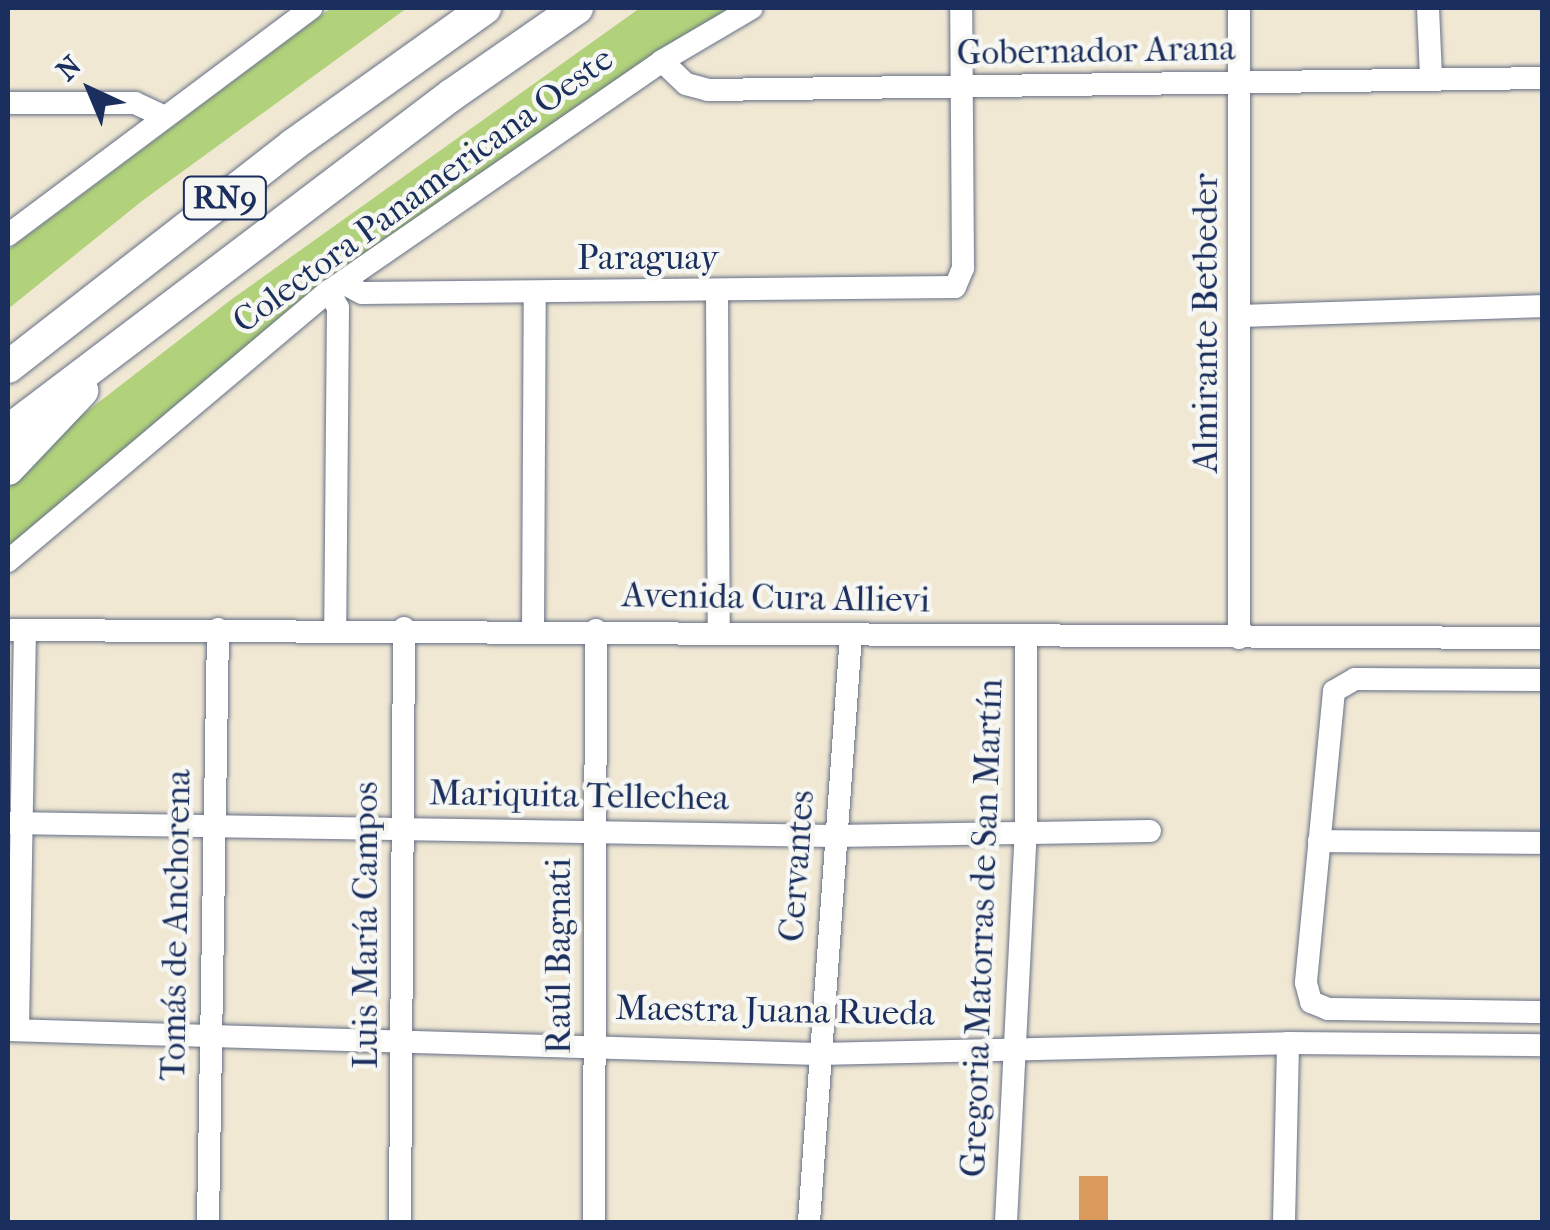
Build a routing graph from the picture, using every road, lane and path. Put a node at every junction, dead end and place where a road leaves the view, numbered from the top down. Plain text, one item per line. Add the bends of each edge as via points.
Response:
1 (312, 8) edge
2 (485, 8) edge
3 (577, 8) edge
4 (752, 8) edge
5 (962, 8) edge
6 (1239, 8) edge
7 (1428, 8) edge
8 (662, 61) junction
9 (1431, 78) junction
10 (1542, 78) edge
11 (1241, 83) junction
12 (963, 88) junction
13 (8, 103) edge
14 (164, 117) junction
15 (8, 236) edge
16 (336, 287) junction
17 (535, 293) junction
18 (717, 294) junction
19 (1542, 306) edge
20 (1242, 316) junction
21 (128, 338) junction
22 (22, 351) edge
23 (8, 367) edge
24 (8, 432) edge
25 (8, 470) edge
26 (8, 561) edge
27 (336, 627) junction
28 (404, 628) junction
29 (218, 629) junction
30 (720, 629) junction
31 (16, 630) edge
32 (532, 630) junction
33 (596, 630) junction
34 (851, 635) junction
35 (1026, 637) junction
36 (1239, 638) junction
37 (1542, 638) edge
38 (1542, 680) edge
39 (16, 823) edge
40 (212, 826) junction
41 (400, 828) junction
42 (1026, 830) junction
43 (1150, 830) dead end
44 (595, 831) junction
45 (834, 836) junction
46 (1319, 841) junction
47 (1542, 843) edge
48 (1542, 1012) edge
49 (13, 1030) edge
50 (208, 1038) junction
51 (400, 1042) junction
52 (1288, 1042) junction
53 (593, 1043) junction
54 (1015, 1046) junction
55 (1542, 1046) edge
56 (818, 1054) junction
57 (208, 1222) edge
58 (400, 1222) edge
59 (594, 1222) edge
60 (809, 1222) edge
61 (1006, 1222) edge
62 (1284, 1222) edge

1 - 14 street
2 - 22 highway, RN9
3 - 21 highway, RN9
4 - 8 street, Colectora Panamericana Oeste
5 - 12 street
6 - 11 street, Almirante Betbeder
7 - 9 street
8 - 12 street, Gobernador Arana via 686,84 708,90
8 - 16 street, Colectora Panamericana Oeste
9 - 10 street, Gobernador Arana
9 - 11 street, Gobernador Arana
11 - 12 street, Gobernador Arana
11 - 20 street, Almirante Betbeder
12 - 18 street, Paraguay via 963,268 955,287
13 - 14 street via 135,103
14 - 15 street
16 - 17 street, Paraguay via 362,293
16 - 26 street, Colectora Panamericana Oeste
16 - 27 street
17 - 18 street, Paraguay
17 - 32 street
18 - 30 street
19 - 20 street
20 - 36 street, Almirante Betbeder
21 - 24 highway, RN9
21 - 25 highway
22 - 23 highway, RN9
27 - 28 street, Avenida Cura Allievi
27 - 29 street, Avenida Cura Allievi
28 - 32 street, Avenida Cura Allievi
28 - 41 street, Luis María Campos
29 - 31 street, Avenida Cura Allievi
29 - 40 street, Tomás de Anchorena
30 - 33 street, Avenida Cura Allievi
30 - 34 street, Avenida Cura Allievi
31 - 39 street
32 - 33 street, Avenida Cura Allievi
33 - 44 street, Raúl Bagnati
34 - 35 street, Avenida Cura Allievi
34 - 45 street, Cervantes
35 - 36 street, Avenida Cura Allievi
35 - 42 street, Gregoria Matorras de San Martín
36 - 37 street, Avenida Cura Allievi
38 - 46 street via 1344,683 1330,700
39 - 40 street, Mariquita Tellechea
39 - 49 street
40 - 41 street, Mariquita Tellechea
40 - 50 street, Tomás de Anchorena
41 - 44 street, Mariquita Tellechea
41 - 51 street, Luis María Campos
42 - 43 street, Mariquita Tellechea
42 - 45 street, Mariquita Tellechea
42 - 54 street, Gregoria Matorras de San Martín
44 - 45 street, Mariquita Tellechea
44 - 53 street, Raúl Bagnati
45 - 56 street, Cervantes
46 - 47 street
46 - 48 street via 1306,983 1312,1002 1328,1010
49 - 50 street, Maestra Juana Rueda
50 - 51 street, Maestra Juana Rueda
50 - 57 street, Tomás de Anchorena
51 - 53 street, Maestra Juana Rueda
51 - 58 street, Luis María Campos
52 - 54 street, Maestra Juana Rueda
52 - 55 street, Maestra Juana Rueda
52 - 62 street
53 - 56 street, Maestra Juana Rueda
53 - 59 street, Raúl Bagnati
54 - 56 street, Maestra Juana Rueda
54 - 61 street, Gregoria Matorras de San Martín
56 - 60 street, Cervantes

